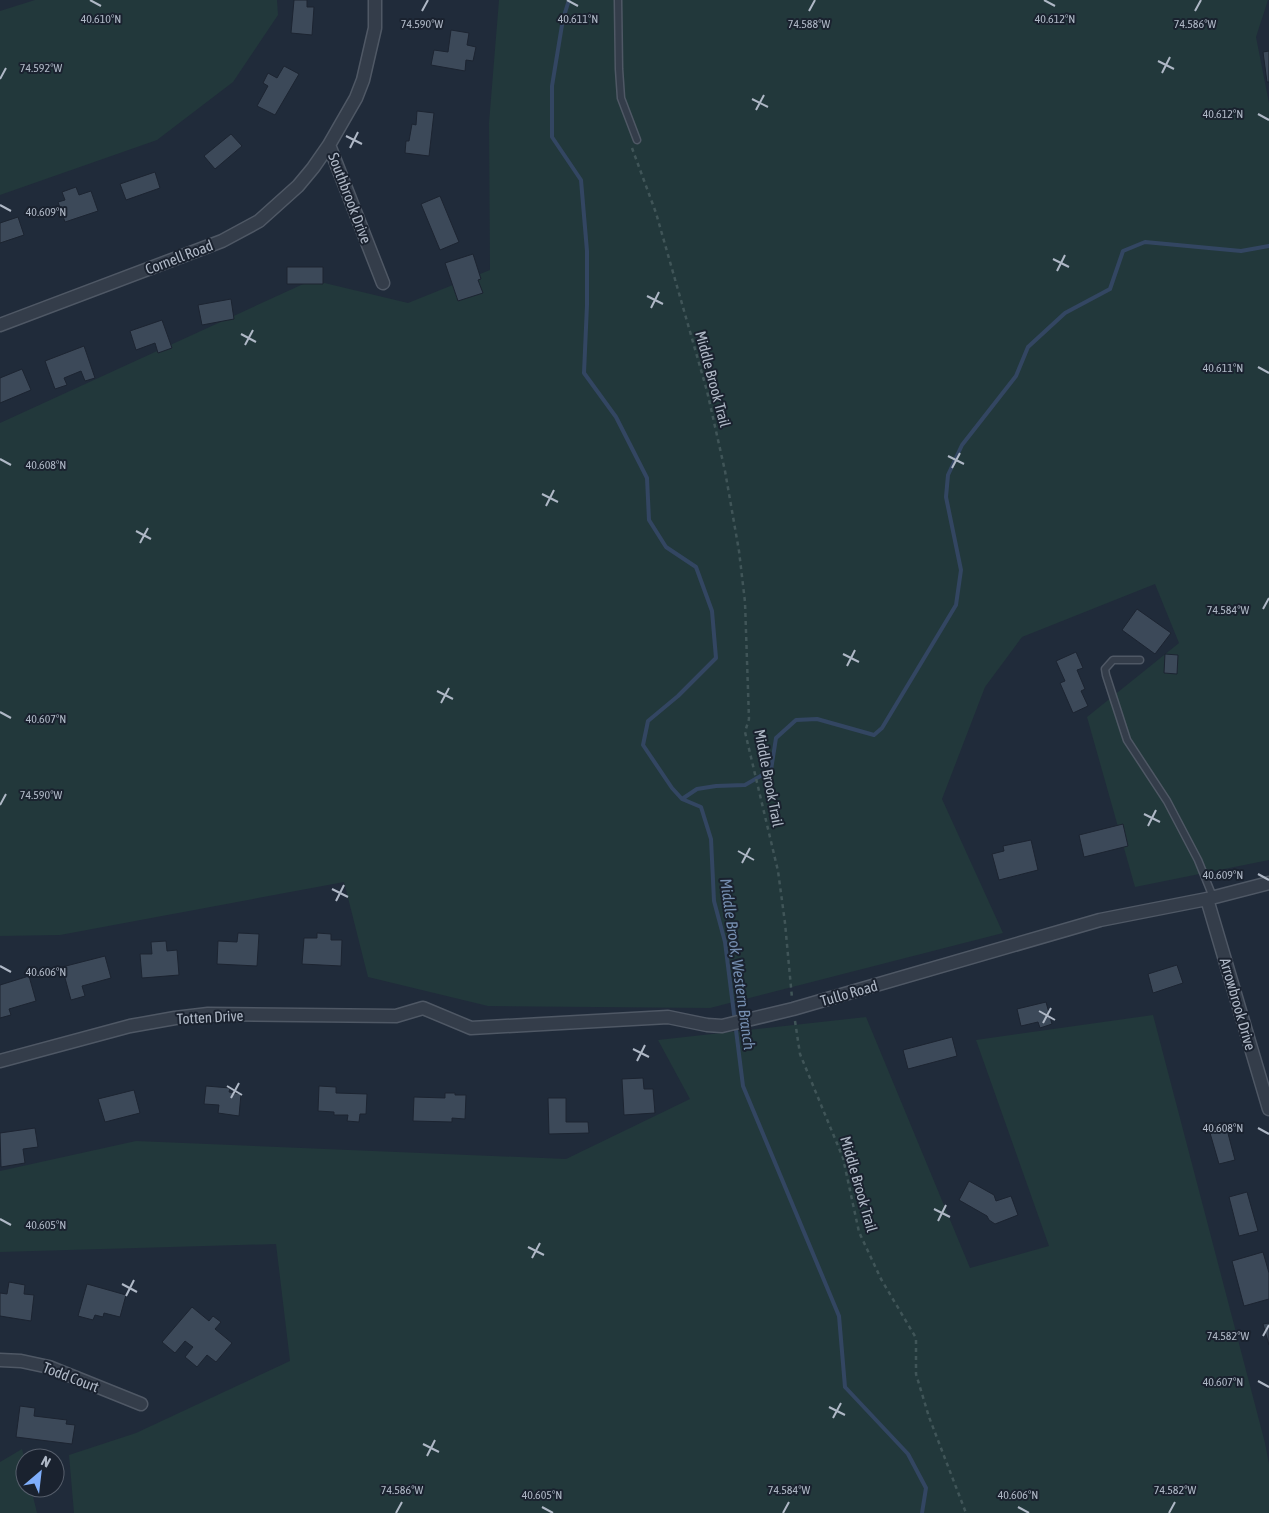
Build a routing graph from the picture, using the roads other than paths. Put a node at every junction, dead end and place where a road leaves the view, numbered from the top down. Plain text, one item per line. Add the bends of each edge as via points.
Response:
1 (375, 0) edge
2 (618, 0) edge
3 (637, 140) dead end
4 (329, 145) junction
5 (383, 283) dead end
6 (0, 325) edge
7 (1140, 660) dead end
8 (1269, 883) edge
9 (1210, 898) junction
10 (423, 1008) joint
11 (0, 1061) edge
12 (1269, 1109) edge
13 (0, 1360) edge
14 (141, 1404) dead end

1 - 4 street, Southbrook Drive via 375,28 363,80
2 - 3 lane via 622,98
4 - 5 street, Southbrook Drive
4 - 6 street, Cornell Road via 298,186 259,221 222,241
7 - 9 lane via 1113,660 1105,670 1106,675 1127,740 1171,809 1198,860
8 - 9 street, Tullo Road
9 - 10 street, Tullo Road via 1100,920 793,1009 722,1026 668,1017 471,1028
9 - 12 street, Arrowbrook Drive
10 - 11 street, Totten Drive via 396,1016 208,1014 175,1018 130,1026
13 - 14 street, Todd Court via 22,1360 49,1367

